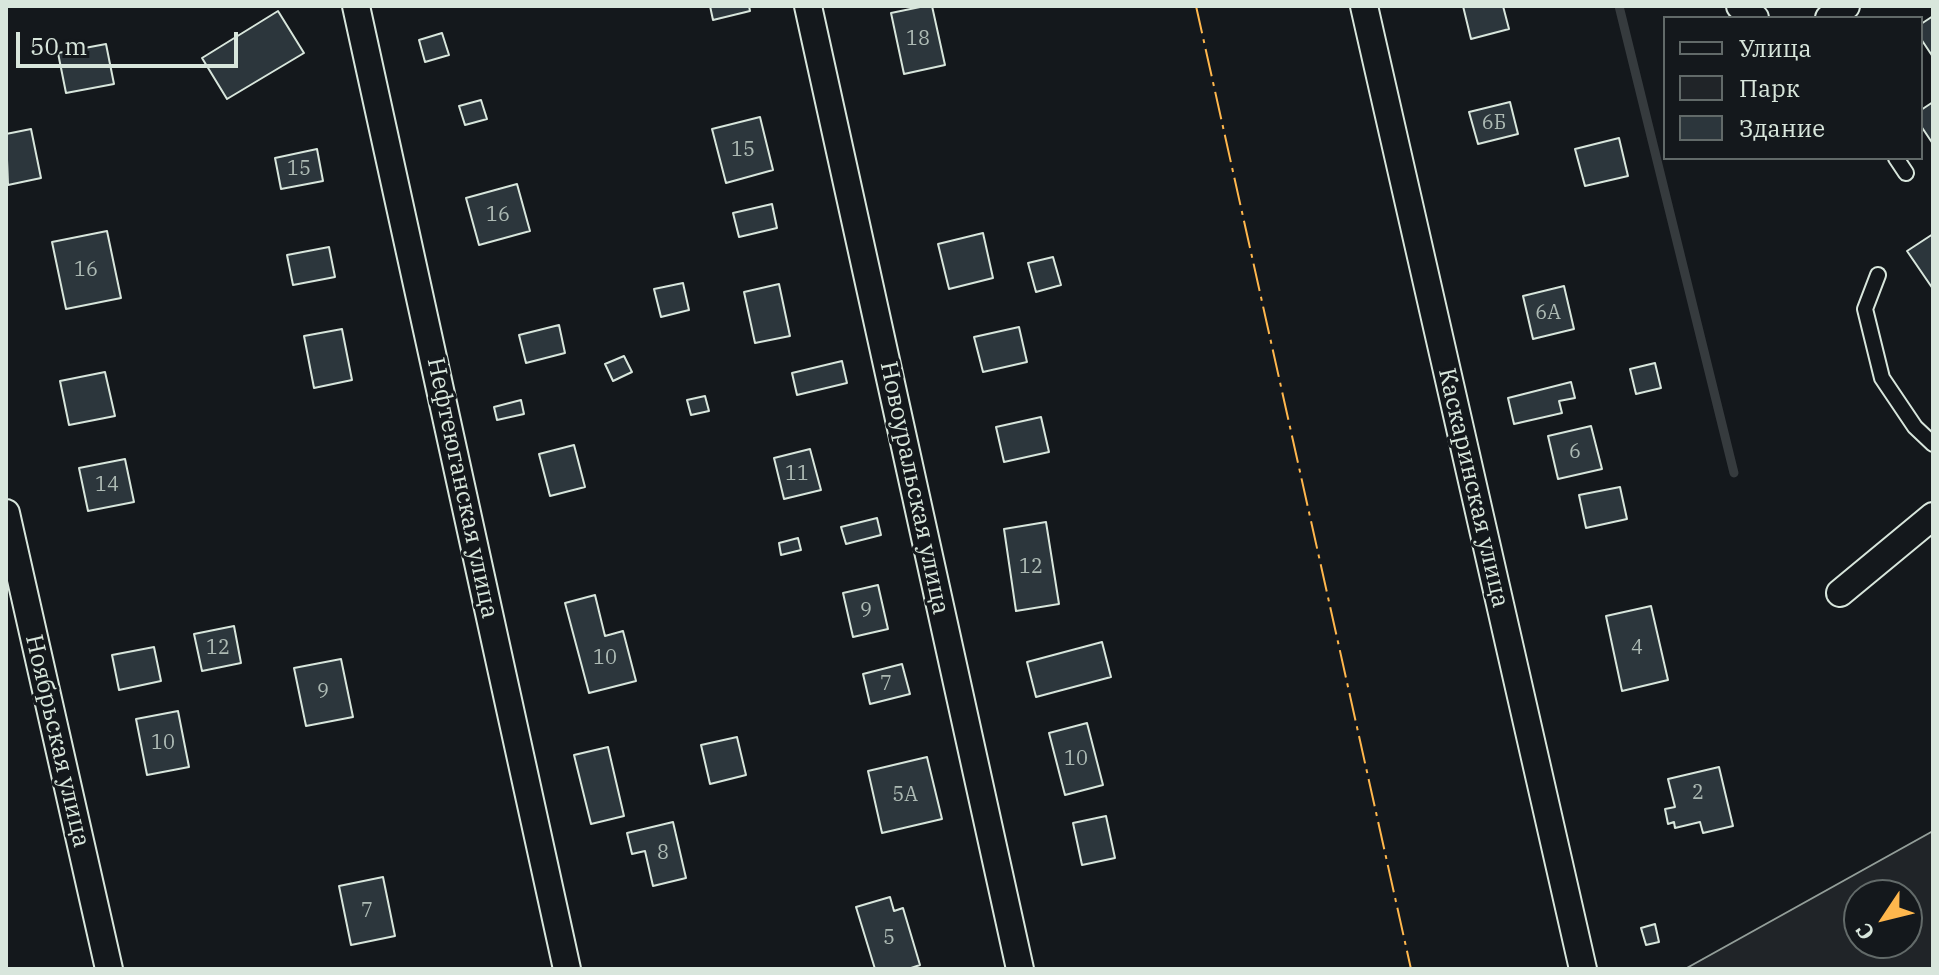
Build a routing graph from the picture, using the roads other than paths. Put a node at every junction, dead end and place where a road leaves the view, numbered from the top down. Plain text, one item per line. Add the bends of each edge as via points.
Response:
1 (356, 6) edge
2 (808, 6) edge
3 (1364, 6) edge
4 (1897, 160) edge
5 (1906, 173) dead end
6 (1878, 275) dead end
7 (1933, 444) edge
8 (6, 513) edge
9 (1933, 516) edge
10 (1840, 593) dead end
11 (109, 969) edge
12 (567, 969) edge
13 (1020, 969) edge
14 (1583, 969) edge

1 - 12 street, Нефтеюганская улица
2 - 13 street, Новоуральская улица
3 - 14 street, Каскаринская улица
4 - 5 lane
6 - 7 lane via 1865,309 1882,378
8 - 11 street, Ноябрьская улица
9 - 10 street

